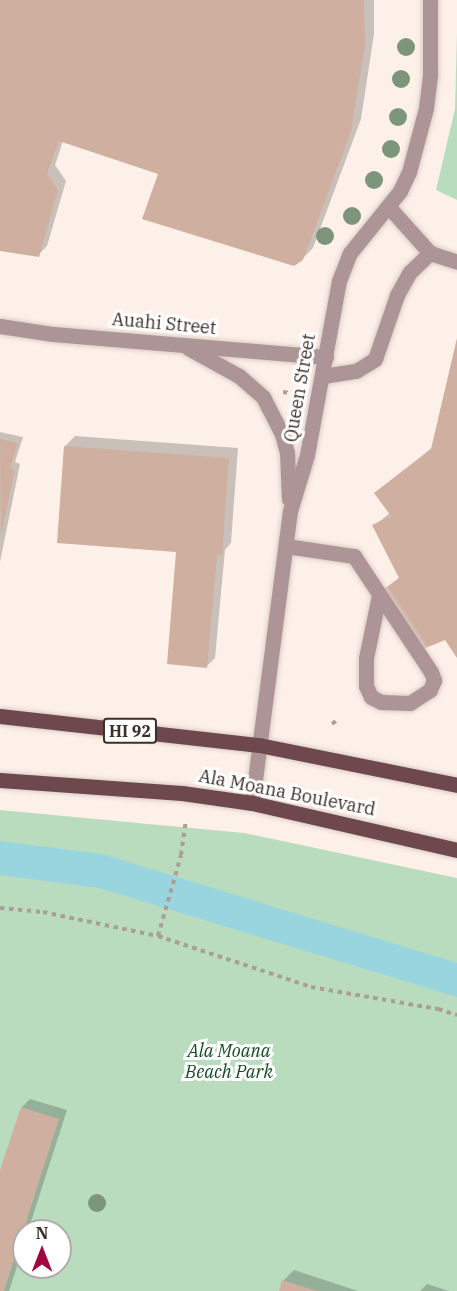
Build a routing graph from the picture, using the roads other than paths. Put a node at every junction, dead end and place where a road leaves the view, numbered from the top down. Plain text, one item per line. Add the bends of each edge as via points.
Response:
1 (430, 0) edge
2 (388, 206) junction
3 (430, 253) junction
4 (457, 262) edge
5 (0, 326) edge
6 (182, 345) junction
7 (326, 357) junction
8 (323, 376) junction
9 (290, 511) junction
10 (286, 546) junction
11 (379, 595) junction
12 (0, 716) edge
13 (260, 744) junction
14 (0, 780) edge
15 (457, 785) edge
16 (252, 803) junction
17 (457, 850) edge

1 - 2 street, Queen Street via 426,108 409,172
2 - 3 street
2 - 7 street, Queen Street via 350,253 339,281
3 - 4 street
3 - 8 street via 410,272 397,295 375,359 356,371
5 - 6 street, Auahi Street
6 - 7 street, Auahi Street
6 - 9 street via 239,376 263,397 287,453
7 - 8 street, Queen Street
8 - 9 street, Queen Street via 307,455
9 - 10 street, Queen Street
10 - 11 street via 354,556
10 - 13 street, Queen Street
11 - 11 street via 365,666 366,686 371,697 381,702 411,703 430,690 434,680
12 - 13 main road, Ala Moana Boulevard / HI 92
13 - 15 main road, Ala Moana Boulevard / HI 92
13 - 16 street, Queen Street
14 - 16 main road, Ala Moana Boulevard via 182,793
16 - 17 main road, Ala Moana Boulevard

